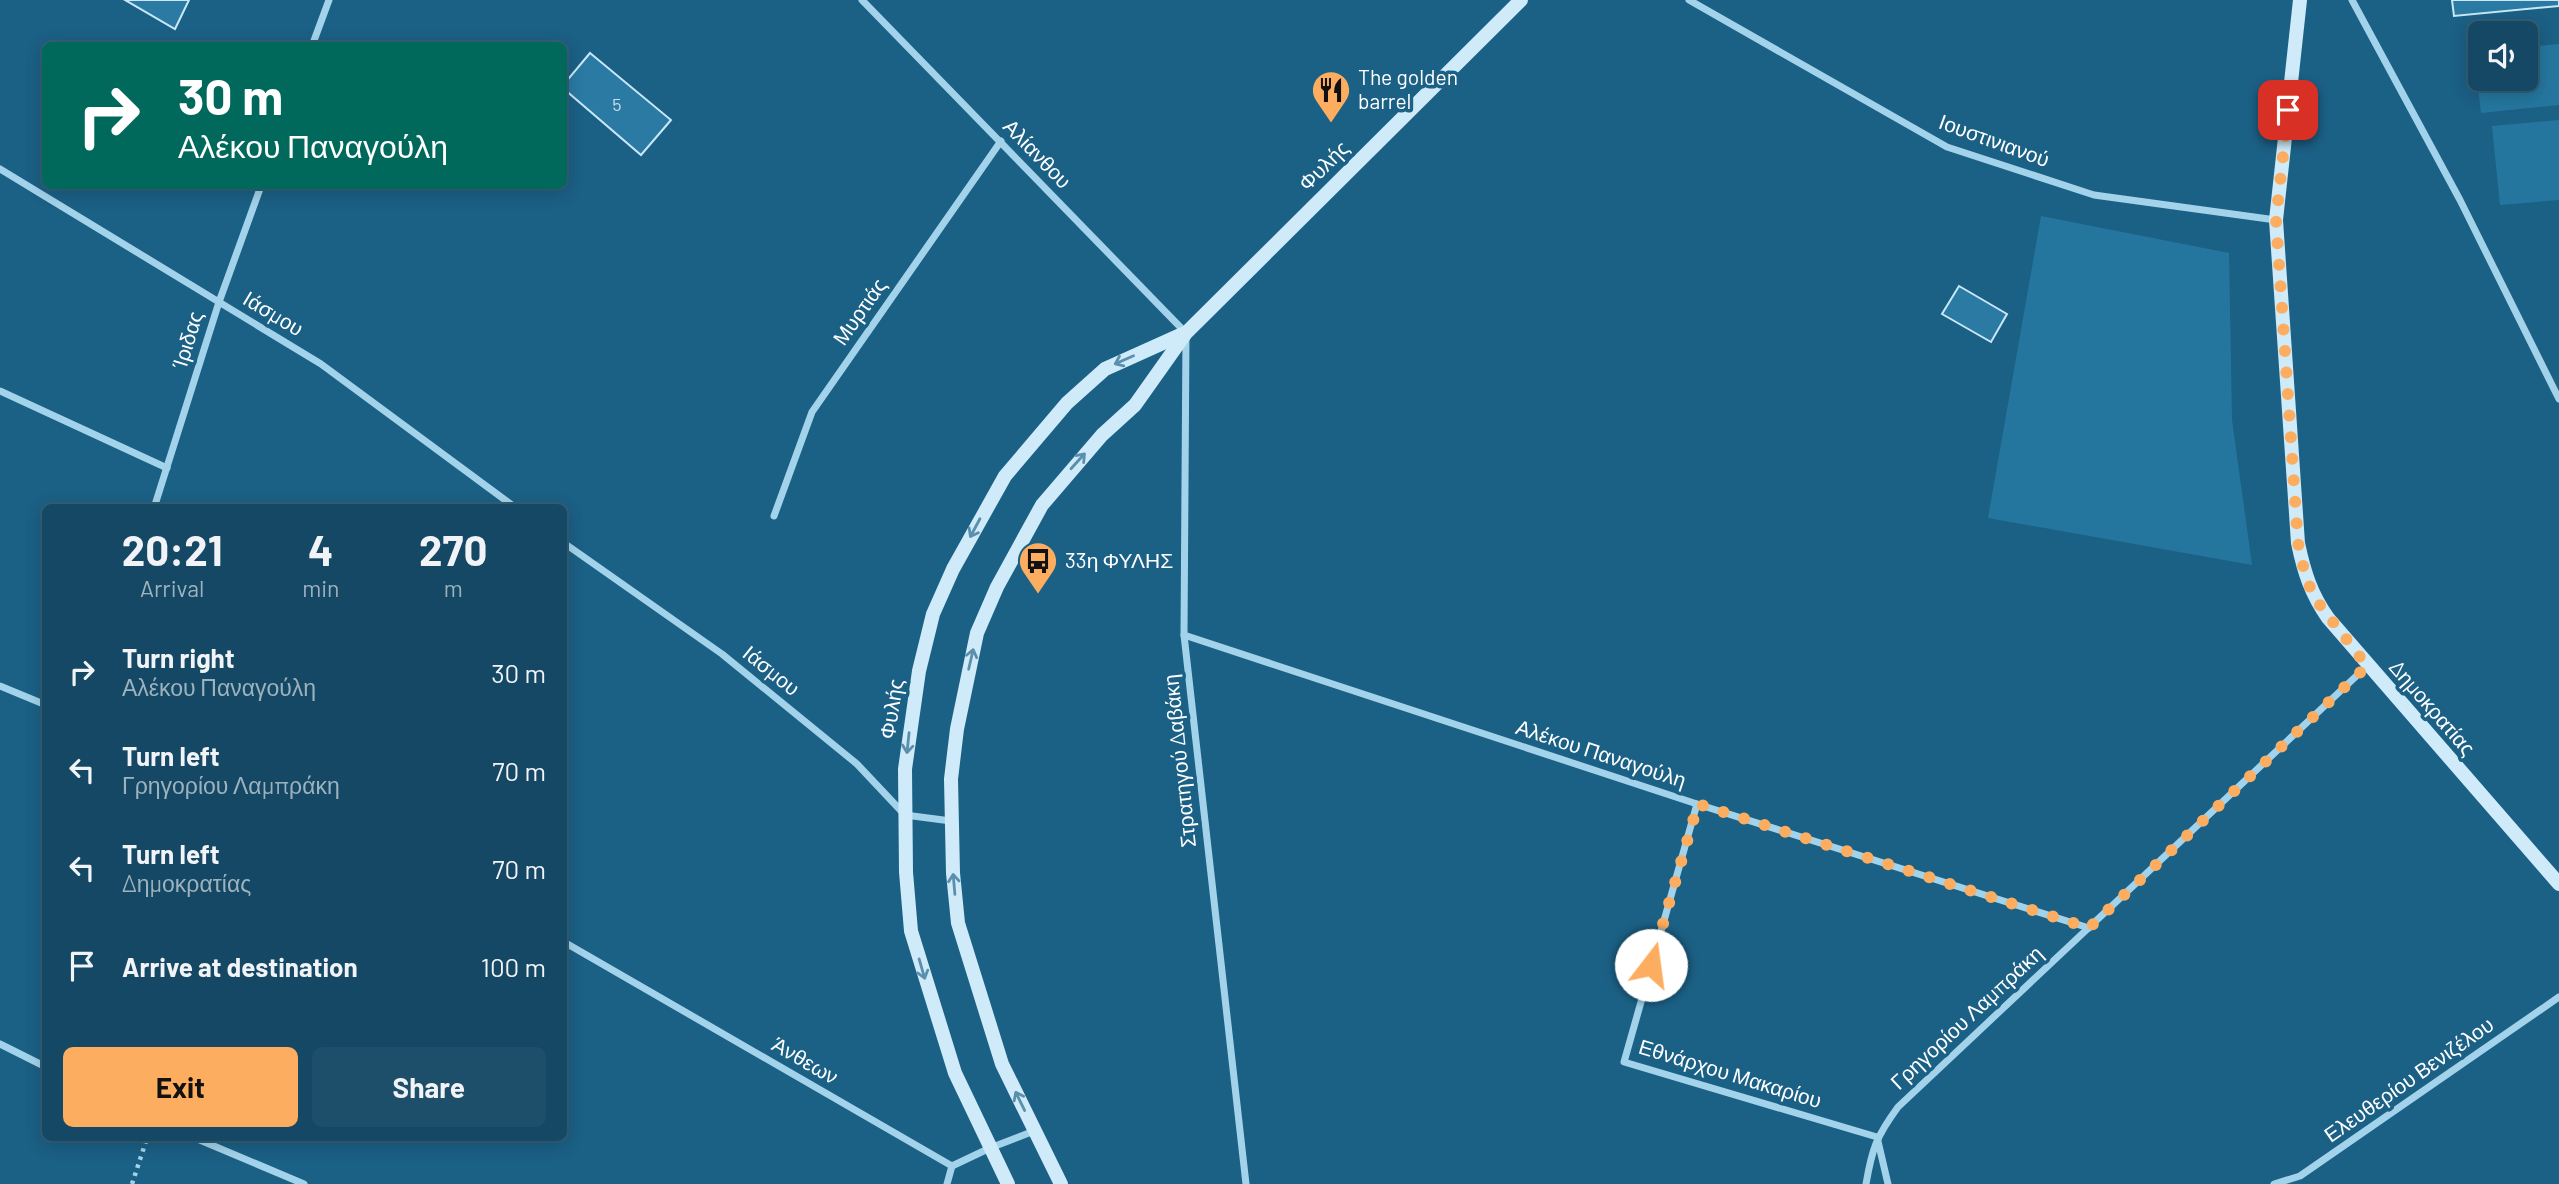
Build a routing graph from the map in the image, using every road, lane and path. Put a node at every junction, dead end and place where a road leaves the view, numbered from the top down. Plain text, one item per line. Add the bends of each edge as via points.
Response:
1 (329, 0) edge
2 (862, 0) edge
3 (1521, 0) edge
4 (1689, 0) edge
5 (2300, 0) edge
6 (2352, 0) edge
7 (313, 42) edge
8 (1002, 141) junction
9 (0, 169) edge
10 (260, 189) edge
11 (2276, 220) junction
12 (219, 302) junction
13 (1186, 333) junction
14 (0, 391) edge
15 (2559, 399) edge
16 (167, 468) junction
17 (155, 504) edge
18 (511, 504) edge
19 (774, 516) dead end
20 (567, 544) edge
21 (1184, 635) junction
22 (2367, 666) junction
23 (0, 686) edge
24 (42, 703) edge
25 (1698, 804) junction
26 (905, 815) junction
27 (951, 821) junction
28 (2559, 884) edge
29 (2089, 928) junction
30 (567, 944) edge
31 (2559, 997) edge
32 (0, 1044) edge
33 (42, 1065) edge
34 (1034, 1131) junction
35 (1877, 1137) junction
36 (146, 1141) edge
37 (202, 1141) edge
38 (990, 1148) junction
39 (952, 1166) junction
40 (132, 1184) edge
41 (304, 1184) edge
42 (947, 1184) edge
43 (1008, 1184) edge
44 (1061, 1184) edge
45 (1246, 1184) edge
46 (1866, 1184) edge
47 (1888, 1184) edge
48 (2274, 1184) edge

1 - 7 street
2 - 8 street, Αλίανθου
3 - 13 main road, Φυλής
4 - 11 street, Ιουστινιανού via 1947,147 2094,195
5 - 11 main road, Δημοκρατίας
6 - 15 street via 2460,200
8 - 13 street, Αλίανθου
8 - 19 street, Μυρτιάς via 812,412
9 - 12 street, Ιάσμου
10 - 12 street, Ίριδας
11 - 22 main road, Δημοκρατίας via 2298,543 2313,596
12 - 16 street, Ίριδας
12 - 18 street, Ιάσμου via 321,364
13 - 21 street, Στρατηγού Δαβάκη
13 -> 26 main road, Φυλής via 1105,369 1067,403 1005,476 978,520 933,614 910,722
27 -> 13 main road, Φυλής via 951,779 966,679 977,633 997,587 1042,505 1102,435 1135,405
14 - 16 street
16 - 17 street, Ίριδας
20 - 26 street, Ιάσμου via 722,654 857,764
21 - 25 street, Αλέκου Παναγούλη
21 - 45 street, Στρατηγού Δαβάκη
22 - 28 main road, Δημοκρατίας
22 - 29 street, Γρηγορίου Λαμπράκη
23 - 24 street
25 - 29 street, Αλέκου Παναγούλη
25 - 35 street, Εθνάρχου Μακαρίου via 1624,1062
26 - 27 street
26 -> 38 main road, Φυλής via 911,930 955,1073
34 -> 27 main road, Φυλής via 1002,1063 958,923
29 - 35 street, Γρηγορίου Λαμπράκη via 1898,1107
30 - 39 street, Άνθεων
31 - 48 street, Ελευθερίου Βενιζέλου via 2300,1176
32 - 33 street
34 - 38 street
34 - 44 main road, Φυλής
35 - 46 street, Γρηγορίου Λαμπράκη
35 - 47 street
36 - 40 path
37 - 41 street
38 - 39 street
38 - 43 main road, Φυλής
39 - 42 street

